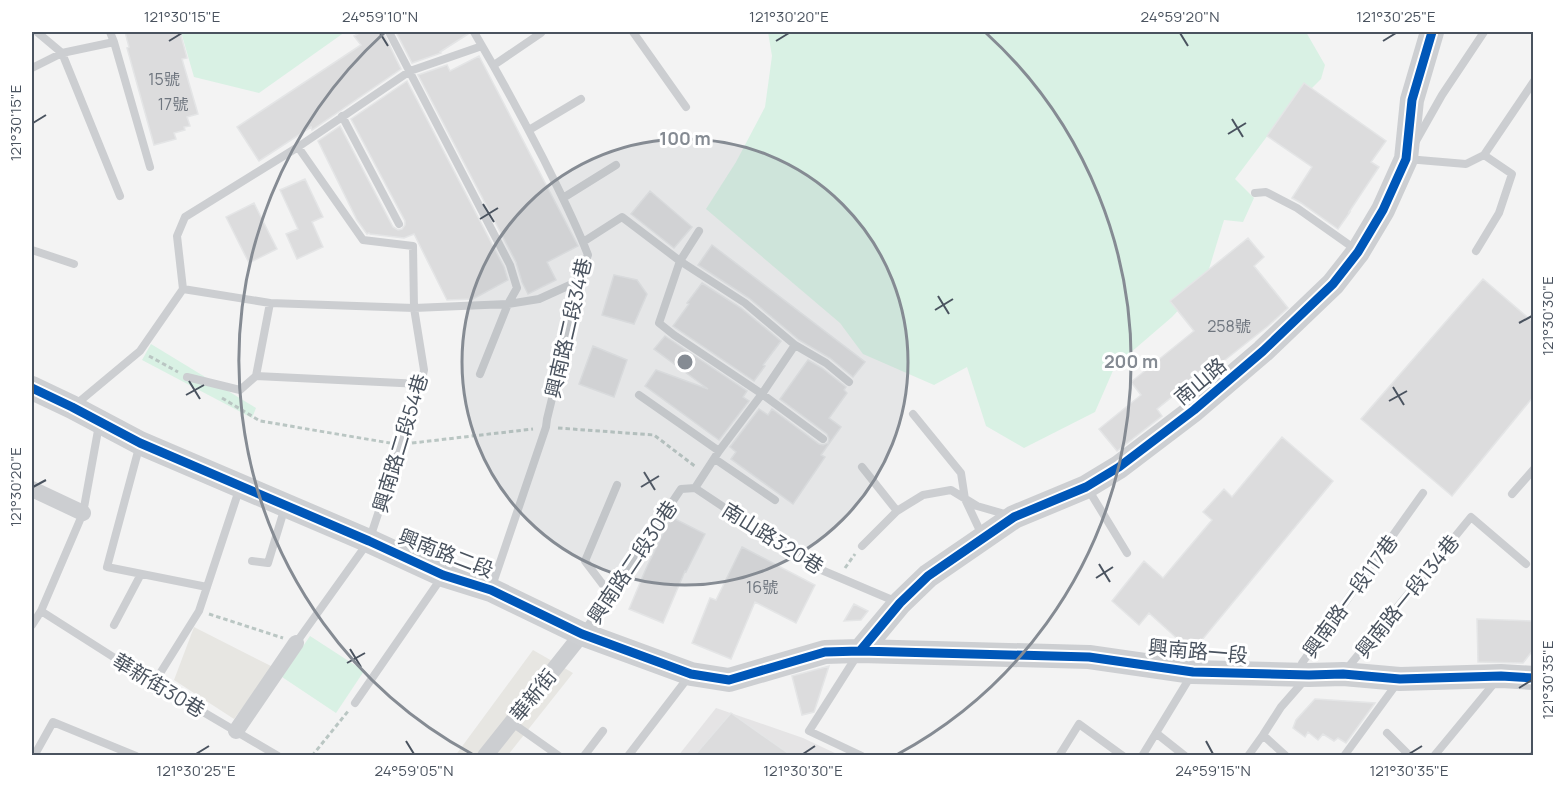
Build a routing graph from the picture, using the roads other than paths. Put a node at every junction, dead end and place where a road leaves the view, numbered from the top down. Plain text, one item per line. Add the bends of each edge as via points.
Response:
1 (37, 32) edge
2 (110, 32) edge
3 (389, 32) edge
4 (474, 32) edge
5 (633, 32) edge
6 (1432, 32) edge
7 (1484, 32) edge
8 (541, 33) edge
9 (114, 42) junction
10 (482, 46) junction
11 (62, 53) junction
12 (494, 65) junction
13 (32, 68) edge
14 (410, 71) junction
15 (1533, 81) edge
16 (581, 99) dead end
17 (686, 107) dead end
18 (342, 116) junction
19 (529, 130) junction
20 (298, 147) junction
21 (1484, 154) junction
22 (1406, 159) junction
23 (616, 165) dead end
24 (150, 167) dead end
25 (1255, 193) dead end
26 (120, 196) dead end
27 (563, 198) junction
28 (399, 224) dead end
29 (699, 231) dead end
30 (583, 242) junction
31 (32, 250) edge
32 (1476, 251) dead end
33 (1358, 252) junction
34 (680, 261) junction
35 (74, 264) dead end
36 (581, 280) junction
37 (183, 289) junction
38 (270, 303) junction
39 (508, 304) junction
40 (414, 308) junction
41 (795, 345) junction
42 (480, 374) dead end
43 (256, 376) junction
44 (187, 377) road end
45 (849, 382) dead end
46 (421, 384) junction
47 (32, 388) edge
48 (639, 394) dead end
49 (762, 394) junction
50 (32, 405) edge
51 (72, 407) junction
52 (913, 414) dead end
53 (99, 423) junction
54 (823, 439) dead end
55 (140, 443) junction
56 (717, 455) junction
57 (862, 467) dead end
58 (1533, 469) edge
59 (617, 485) dead end
60 (240, 486) junction
61 (1086, 487) junction
62 (695, 488) junction
63 (32, 489) edge
64 (1423, 493) dead end
65 (1512, 494) dead end
66 (965, 498) junction
67 (775, 500) dead end
68 (286, 505) junction
69 (897, 511) junction
70 (83, 513) junction
71 (1014, 517) junction
72 (983, 538) junction
73 (369, 541) junction
74 (862, 546) road end
75 (1127, 553) dead end
76 (252, 561) dead end
77 (1526, 564) dead end
78 (141, 574) junction
79 (443, 575) junction
80 (207, 587) junction
81 (491, 590) junction
82 (610, 594) junction
83 (900, 603) junction
84 (41, 611) junction
85 (32, 625) edge
86 (114, 625) dead end
87 (582, 634) junction
88 (296, 643) joint
89 (860, 651) junction
90 (1193, 672) junction
91 (691, 674) junction
92 (1343, 674) junction
93 (1309, 675) junction
94 (1501, 676) junction
95 (1533, 678) edge
96 (1400, 679) junction
97 (154, 683) junction
98 (355, 703) road end
99 (511, 722) junction
100 (236, 731) junction
101 (603, 731) dead end
102 (1156, 732) junction
103 (1386, 733) dead end
104 (1263, 735) junction
105 (272, 754) edge
106 (34, 756) edge
107 (136, 756) edge
108 (484, 756) edge
109 (559, 756) edge
110 (584, 756) edge
111 (628, 756) edge
112 (862, 756) edge
113 (1059, 756) edge
114 (1122, 756) edge
115 (1142, 756) edge
116 (1185, 756) edge
117 (1248, 756) edge
118 (1286, 756) edge
119 (1344, 756) edge
120 (1410, 756) edge
121 (1434, 756) edge

1 - 11 lane
2 - 9 lane
3 - 14 lane
4 - 10 lane, 興南路二段34巷
5 - 17 lane
6 - 22 street, 南山路 via 1412,100
7 - 22 lane
8 - 12 lane
9 - 11 lane
9 - 24 lane
10 - 12 lane, 興南路二段34巷
10 - 14 lane
11 - 13 lane
11 - 26 lane
12 - 19 lane, 興南路二段34巷
14 - 18 lane
14 - 39 lane via 510,265 517,288
15 - 21 lane
16 - 19 lane
18 - 20 lane
18 - 28 lane
19 - 27 lane, 興南路二段34巷
20 - 37 lane via 185,217 177,236
20 - 40 lane, 興南路二段54巷 via 363,240 413,246
21 - 22 lane via 1466,164
21 - 32 lane via 1512,174 1499,213
22 - 33 street, 南山路
23 - 27 lane
25 - 33 lane via 1266,192 1297,208
27 - 30 lane, 興南路二段34巷
29 - 34 lane
30 - 34 lane via 622,217
30 - 36 lane, 興南路二段34巷 via 588,255
31 - 35 lane
33 - 61 street, 南山路 via 1333,284 1263,351 1194,410
34 - 41 lane via 745,303
34 - 49 lane via 659,323
36 - 39 lane via 539,299
36 - 81 lane, 興南路二段34巷 via 546,427
37 - 38 lane
37 - 51 lane via 140,351
38 - 40 lane
38 - 43 lane
39 - 40 lane
39 - 42 lane
40 - 46 lane, 興南路二段54巷 via 424,370
41 - 45 lane
41 - 49 lane
43 - 44 lane via 240,390
43 - 46 lane
46 - 73 lane, 興南路二段54巷
47 - 51 street, 興南路二段
48 - 56 lane
49 - 54 lane
49 - 56 lane
50 - 53 street, 興南路二段 via 62,417
51 - 53 street, 興南路二段
52 - 66 lane via 960,473
53 - 55 street, 興南路二段
53 - 70 lane
55 - 60 street, 興南路二段
55 - 78 lane via 107,567
56 - 62 lane
56 - 67 lane
57 - 69 lane
58 - 65 lane
59 - 82 lane via 585,561
60 - 68 street, 興南路二段
60 - 80 lane
61 - 71 street, 南山路
61 - 75 lane
62 - 82 lane, 興南路二段30巷 via 681,489
62 - 83 lane, 南山路320巷 via 812,566
63 - 70 street
64 - 93 lane, 興南路一段117巷 via 1302,663
66 - 69 lane via 951,490 923,495
66 - 71 lane via 977,506
66 - 72 lane
68 - 73 street, 興南路二段
68 - 76 lane via 268,563
69 - 74 lane
70 - 84 lane
71 - 72 street, 南山路
72 - 83 street, 南山路 via 928,576
73 - 79 street, 興南路二段
73 - 88 lane, 興南路二段54巷
77 - 92 lane, 興南路一段134巷 via 1471,517
78 - 80 lane
78 - 86 lane
79 - 81 street, 興南路二段
79 - 98 lane
80 - 97 lane via 199,611
81 - 87 street, 興南路二段
82 - 87 lane, 興南路二段30巷
83 - 89 street, 南山路
84 - 85 lane
84 - 97 lane, 華新街30巷
87 - 91 street, 興南路二段
87 - 99 street, 華新街
88 - 100 street
89 - 90 street, 興南路一段 via 1089,657
89 - 91 street, 興南路二段 via 825,652 729,680
89 - 112 lane via 809,731
90 - 93 street, 興南路一段
90 - 102 lane
91 - 111 lane
92 - 93 street, 興南路一段
92 - 96 street, 興南路一段
93 - 104 lane, 興南路一段117巷
94 - 95 street, 興南路一段
94 - 96 street, 興南路一段
94 - 121 lane
96 - 119 lane
97 - 100 lane, 華新街30巷
99 - 108 street, 華新街
99 - 109 lane
100 - 105 lane, 華新街30巷
101 - 110 lane
102 - 115 lane
102 - 116 lane
103 - 120 lane
104 - 117 lane, 興南路一段117巷
104 - 118 lane
106 - 107 lane via 53,722
113 - 114 lane via 1079,724

